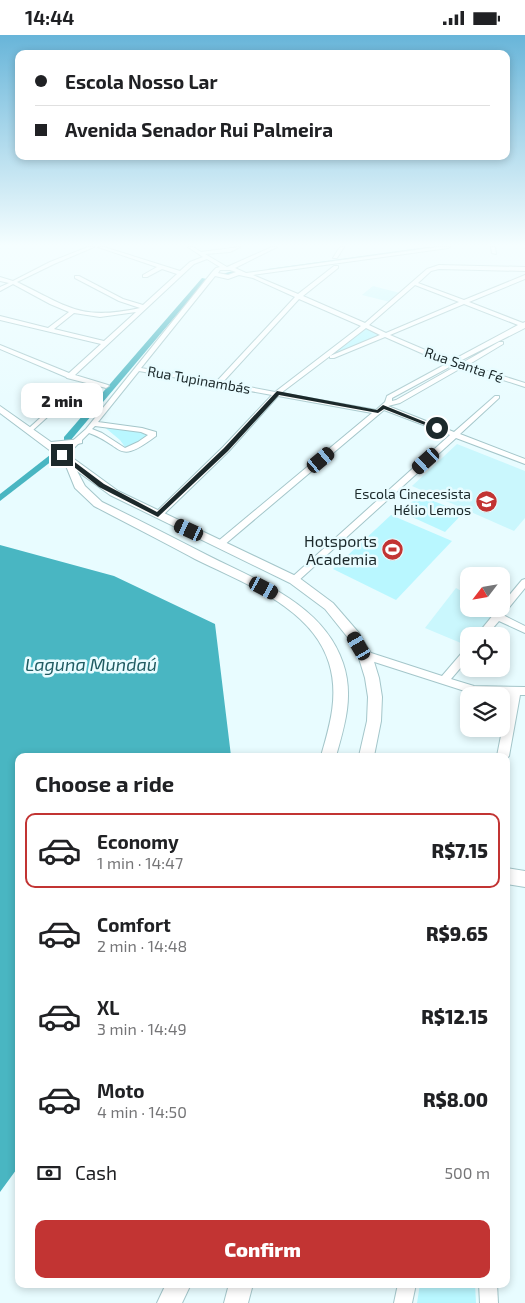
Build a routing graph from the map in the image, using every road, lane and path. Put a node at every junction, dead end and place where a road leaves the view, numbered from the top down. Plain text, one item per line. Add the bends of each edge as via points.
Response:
1 (58, 306) edge
2 (138, 306) edge
3 (188, 306) edge
4 (290, 306) edge
5 (319, 306) edge
6 (388, 306) edge
7 (456, 306) edge
8 (476, 306) edge
9 (143, 308) junction
10 (71, 313) junction
11 (0, 318) edge
12 (365, 326) junction
13 (524, 326) edge
14 (48, 330) junction
15 (386, 335) junction
16 (105, 343) junction
17 (0, 347) edge
18 (321, 361) junction
19 (449, 363) junction
20 (463, 365) junction
21 (137, 369) junction
22 (69, 377) junction
23 (219, 383) junction
24 (524, 383) edge
25 (106, 386) dead end
26 (74, 390) dead end
27 (277, 393) junction
28 (497, 397) dead end
29 (383, 407) junction
30 (0, 409) edge
31 (91, 427) junction
32 (30, 431) junction
33 (455, 435) junction
34 (80, 439) junction
35 (51, 445) junction
36 (68, 460) junction
37 (525, 463) edge
38 (158, 515) junction
39 (220, 544) junction
40 (236, 552) junction
41 (256, 561) junction
42 (219, 566) junction
43 (239, 575) junction
44 (294, 581) junction
45 (525, 582) edge
46 (510, 600) edge
47 (496, 617) edge
48 (499, 617) edge
49 (488, 627) edge
50 (525, 631) edge
51 (365, 655) junction
52 (460, 662) edge
53 (444, 681) junction
54 (520, 691) edge
55 (330, 753) edge
56 (368, 753) edge
57 (504, 753) edge
58 (510, 877) edge
59 (525, 879) edge
60 (177, 1288) edge
61 (240, 1288) edge
62 (405, 1288) edge
63 (488, 1288) edge
64 (169, 1303) edge
65 (236, 1303) edge
66 (403, 1303) edge
67 (489, 1303) edge

1 - 10 street
2 - 9 street
3 - 21 street
4 - 23 street
5 - 12 street, Rua Santa Fé
6 - 12 street
7 - 15 street
8 - 13 street
9 - 10 street via 107,317
9 - 16 street
10 - 14 street
11 - 14 street
12 - 15 street, Rua Santa Fé
12 - 18 street
13 - 19 street
13 - 20 street
14 - 16 street
15 - 18 street
15 - 19 street, Rua Santa Fé
16 - 22 street
17 - 22 street
18 - 27 street
19 - 20 street, Rua Santa Fé
19 - 29 street via 388,397
20 - 24 street, Rua Santa Fé
20 - 29 street
21 - 23 street, Rua Tupinambás
21 - 31 street
22 - 25 street
23 - 27 street, Rua Tupinambás
26 - 32 street
27 - 29 street, Rua Tupinambás
27 - 38 street via 226,449
28 - 33 street
29 - 33 street, Rua Tupinambás
29 - 39 street
30 - 32 main road
31 - 31 street via 125,451 153,434 142,430
31 - 34 street
32 - 35 main road
33 - 37 street, Rua Tupinambás
33 - 44 street
34 - 35 main road via 64,445
34 - 36 street
34 - 36 street
35 - 36 main road
36 - 38 main road via 114,493
36 - 42 main road via 80,488 98,504
38 - 39 main road
39 - 40 main road
40 - 41 main road
40 - 42 main road via 232,561
41 - 43 main road
41 - 44 main road
42 - 43 main road
43 - 55 main road via 292,605 317,629 331,650 341,682 341,700
44 - 51 main road via 329,606
45 - 46 street
47 - 49 street
48 - 50 street
51 - 53 street
51 - 56 main road via 375,697
52 - 53 street
53 - 54 street via 474,690
54 - 57 street
58 - 59 main road
60 - 64 main road
61 - 65 main road
62 - 66 street
63 - 67 street

